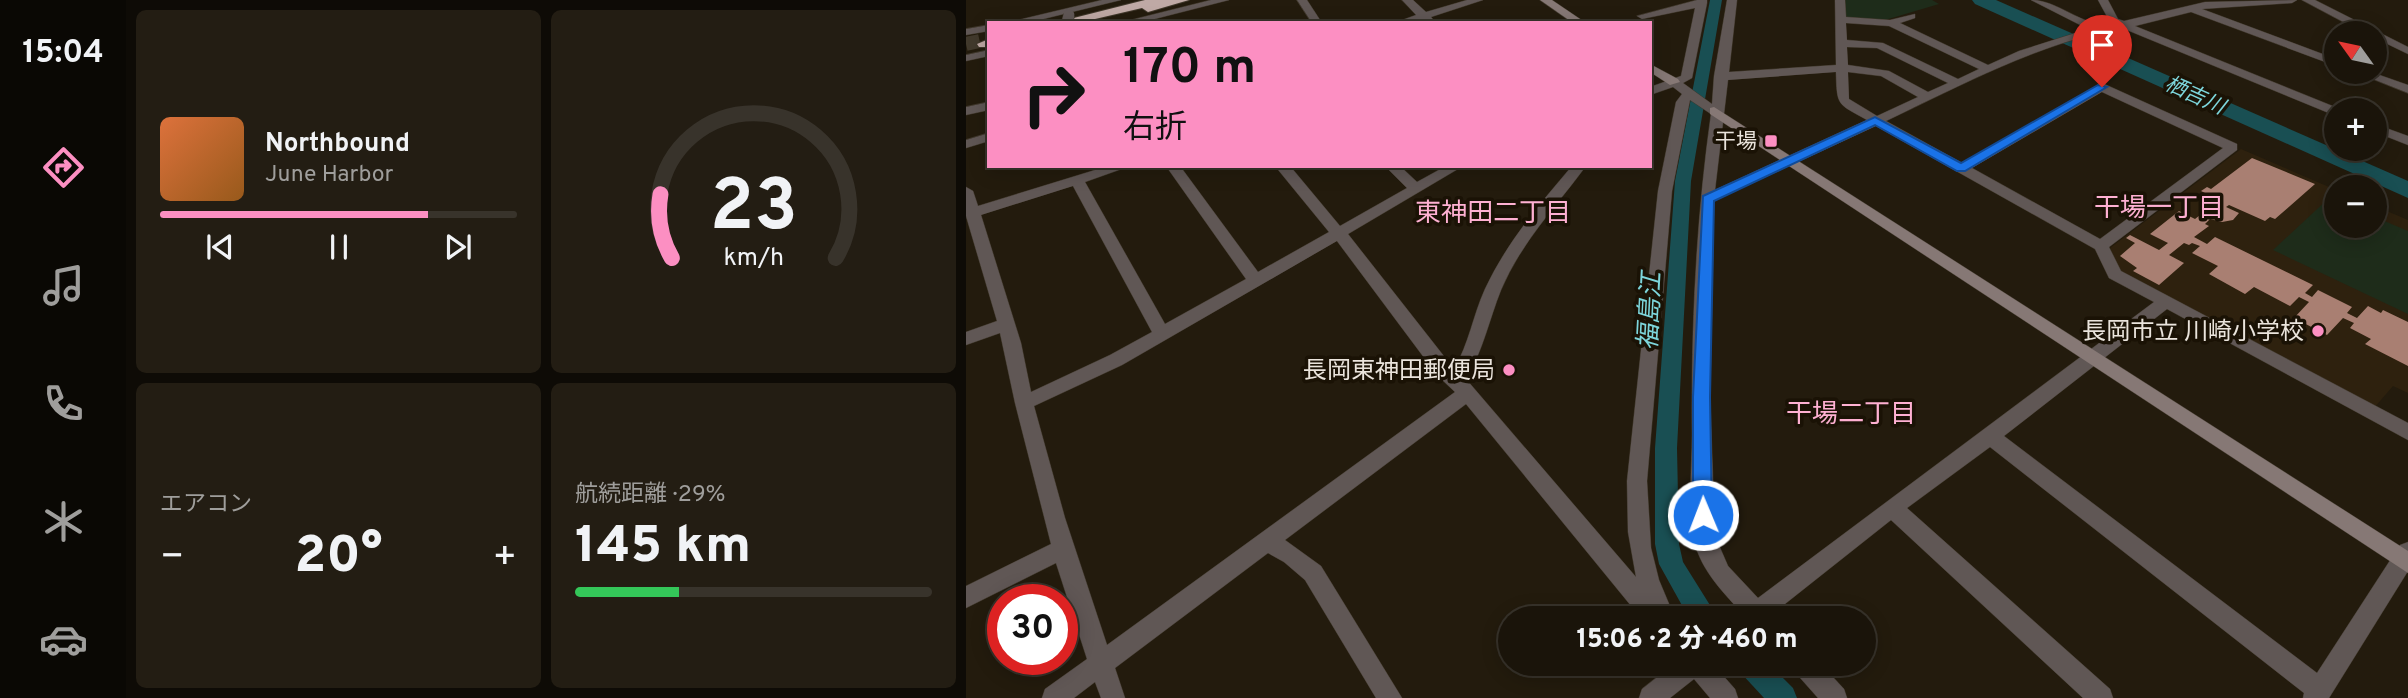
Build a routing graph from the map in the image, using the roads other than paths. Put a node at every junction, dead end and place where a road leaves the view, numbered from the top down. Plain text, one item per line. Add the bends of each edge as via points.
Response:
1 (1116, 0) edge
2 (1161, 0) edge
3 (1183, 0) edge
4 (1224, 0) edge
5 (1301, 0) edge
6 (1407, 0) edge
7 (1478, 0) edge
8 (1545, 0) edge
9 (1732, 0) edge
10 (1840, 0) edge
11 (2036, 0) edge
12 (2103, 0) edge
13 (2292, 0) edge
14 (2307, 0) edge
15 (1702, 2) edge
16 (2193, 9) junction
17 (1642, 16) dead end
18 (1911, 16) dead end
19 (1066, 18) edge
20 (1428, 20) edge
21 (1841, 20) junction
22 (1033, 21) edge
23 (1091, 21) edge
24 (1133, 21) edge
25 (1316, 21) edge
26 (1578, 21) edge
27 (1891, 23) junction
28 (2122, 25) junction
29 (2095, 31) junction
30 (966, 32) edge
31 (987, 41) edge
32 (1842, 43) junction
33 (2408, 51) edge
34 (966, 58) edge
35 (2324, 58) edge
36 (1652, 67) edge
37 (1842, 68) junction
38 (1988, 69) junction
39 (1720, 76) junction
40 (2387, 81) edge
41 (1674, 82) junction
42 (1957, 83) junction
43 (2408, 89) edge
44 (1652, 91) edge
45 (1692, 96) junction
46 (1927, 97) junction
47 (987, 106) edge
48 (2324, 107) edge
49 (966, 111) edge
50 (1716, 113) junction
51 (1875, 120) junction
52 (2387, 133) edge
53 (987, 138) edge
54 (2408, 141) edge
55 (966, 144) edge
56 (1789, 161) junction
57 (1117, 168) edge
58 (1174, 168) edge
59 (1284, 168) edge
60 (1394, 168) edge
61 (1453, 168) edge
62 (1577, 168) edge
63 (1961, 169) junction
64 (1076, 181) junction
65 (1416, 189) junction
66 (966, 191) edge
67 (1707, 199) junction
68 (971, 213) junction
69 (1339, 234) junction
70 (2101, 246) junction
71 (1255, 280) junction
72 (2164, 303) junction
73 (1005, 325) junction
74 (1161, 333) junction
75 (966, 339) edge
76 (2095, 359) junction
77 (1461, 387) junction
78 (1024, 402) junction
79 (2408, 432) edge
80 (1992, 437) junction
81 (1892, 508) junction
82 (1269, 542) junction
83 (1063, 549) junction
84 (2406, 558) edge
85 (966, 597) edge
86 (1646, 606) edge
87 (1657, 606) edge
88 (1748, 606) edge
89 (1769, 606) edge
90 (1102, 664) junction
91 (1679, 676) edge
92 (1707, 676) edge
93 (1815, 676) edge
94 (2317, 694) edge
95 (1054, 698) edge
96 (1113, 698) edge
97 (1390, 698) edge
98 (1651, 698) edge
99 (1726, 698) edge
100 (1835, 698) edge
101 (2101, 698) edge

1 - 19 street
2 - 19 highway
3 - 23 highway
4 - 24 street
5 - 25 street
6 - 20 street
7 - 20 street
8 - 26 street
9 - 39 street
10 - 21 street
11 - 29 street
12 - 28 street via 2114,21
13 - 16 street
14 - 33 street
15 - 17 street
15 - 41 street via 1686,78
16 - 28 street
16 - 35 street
18 - 27 street
19 - 22 street
21 - 27 street
21 - 32 street
27 - 38 street
28 - 29 street
28 - 48 street
29 - 38 street
30 - 31 street
31 - 34 street
32 - 37 street
32 - 42 street via 1879,45
36 - 41 street
37 - 39 street via 1751,78
37 - 46 street via 1879,72
37 - 51 street via 1843,100
38 - 42 street
39 - 50 street
40 - 43 street
41 - 44 street
41 - 45 street
42 - 46 street
45 - 50 street
45 - 87 street via 1682,102 1665,191 1637,481 1636,528 1642,568
46 - 51 street
47 - 49 street
50 - 56 street
50 - 67 street
51 - 56 street
51 - 63 street
52 - 54 street
53 - 55 street
56 - 67 street
56 - 76 street
57 - 64 street
58 - 71 street
59 - 69 street
60 - 65 street
61 - 65 street
62 - 77 street via 1528,227 1510,257 1493,290
63 - 70 street
63 - 70 street via 2102,87 2232,147
64 - 68 street
64 - 74 street
65 - 69 street
66 - 68 street
67 - 88 street via 1701,397 1704,536 1720,573
68 - 73 street
69 - 71 street
69 - 77 street
70 - 72 street via 2115,274
71 - 74 street
72 - 76 street
72 - 79 street
73 - 75 street
73 - 78 street
74 - 78 street via 1089,374
76 - 80 street
76 - 84 street
77 - 82 street
77 - 86 street
78 - 83 street
80 - 81 street
80 - 94 street
81 - 89 street
81 - 101 street
82 - 90 street
82 - 97 street via 1313,573
83 - 85 street
83 - 90 street
84 - 94 street
90 - 95 street
90 - 96 street
91 - 98 street
92 - 99 street
93 - 100 street

